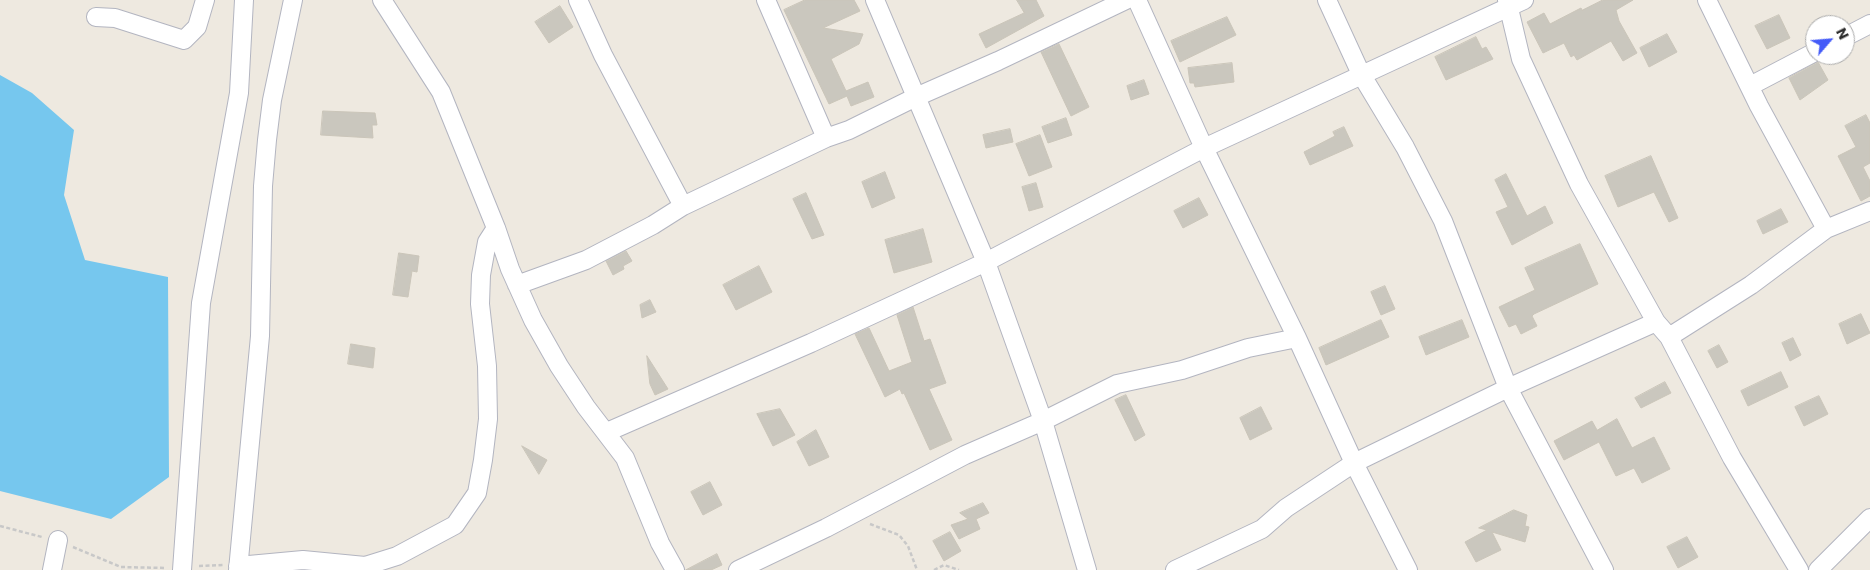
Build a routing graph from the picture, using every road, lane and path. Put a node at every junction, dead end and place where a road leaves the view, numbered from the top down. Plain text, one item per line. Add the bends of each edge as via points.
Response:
1 (205, 0) edge
2 (244, 0) edge
3 (293, 0) edge
4 (382, 0) edge
5 (578, 0) edge
6 (766, 0) edge
7 (875, 0) edge
8 (1126, 0) edge
9 (1137, 0) edge
10 (1327, 0) edge
11 (1524, 0) edge
12 (1707, 0) edge
13 (1508, 4) edge
14 (96, 17) dead end
15 (1870, 24) edge
16 (1855, 32) edge
17 (1805, 57) edge
18 (1361, 74) junction
19 (1750, 86) junction
20 (916, 97) junction
21 (826, 138) junction
22 (1204, 148) junction
23 (683, 206) junction
24 (1870, 211) edge
25 (496, 228) junction
26 (1826, 230) junction
27 (986, 262) junction
28 (517, 286) junction
29 (1656, 322) junction
30 (1298, 338) junction
31 (1669, 338) junction
32 (1508, 388) junction
33 (1043, 421) junction
34 (607, 432) junction
35 (1354, 463) junction
36 (1870, 518) edge
37 (842, 520) junction
38 (0, 526) edge
39 (58, 540) junction
40 (238, 568) edge
41 (183, 569) edge
42 (52, 570) edge
43 (675, 570) edge
44 (738, 570) edge
45 (916, 570) edge
46 (934, 570) edge
47 (959, 570) edge
48 (1087, 570) edge
49 (1175, 570) edge
50 (1408, 570) edge
51 (1604, 570) edge
52 (1799, 570) edge
53 (1818, 570) edge

1 - 14 street via 196,27 184,40 115,18
2 - 41 street via 239,93 201,303
3 - 40 street via 267,140 260,336
4 - 25 street via 441,92
5 - 23 street via 603,55
6 - 21 street
7 - 20 street
8 - 20 street
9 - 22 street
10 - 18 street
11 - 13 street
12 - 19 street
13 - 18 street
13 - 29 street via 1521,59 1579,184
15 - 16 street
17 - 19 street
18 - 22 street
18 - 32 street via 1405,147 1443,222
19 - 26 street
20 - 21 street via 850,130
20 - 27 street
21 - 23 street
22 - 27 street
22 - 30 street
23 - 28 street via 629,239 586,260
24 - 26 street
25 - 28 street
25 - 40 street via 487,242 481,276 488,419 483,460 477,494 455,524 397,556 365,566 303,560
26 - 31 street via 1751,285
27 - 33 street
27 - 34 street
28 - 34 street via 559,366
29 - 31 street
29 - 32 street
30 - 33 street via 1248,348 1182,370 1117,384
30 - 35 street
31 - 52 street via 1732,458
32 - 35 street
32 - 51 street
33 - 37 street via 965,455
33 - 48 street
34 - 43 street via 632,471 660,543
35 - 49 street via 1286,508 1262,529
35 - 50 street
36 - 53 street
37 - 44 street
37 - 45 path via 865,522 899,535 908,546
38 - 39 path
39 - 41 path via 121,567
39 - 42 street
40 - 41 path via 206,564
46 - 47 path via 944,565

